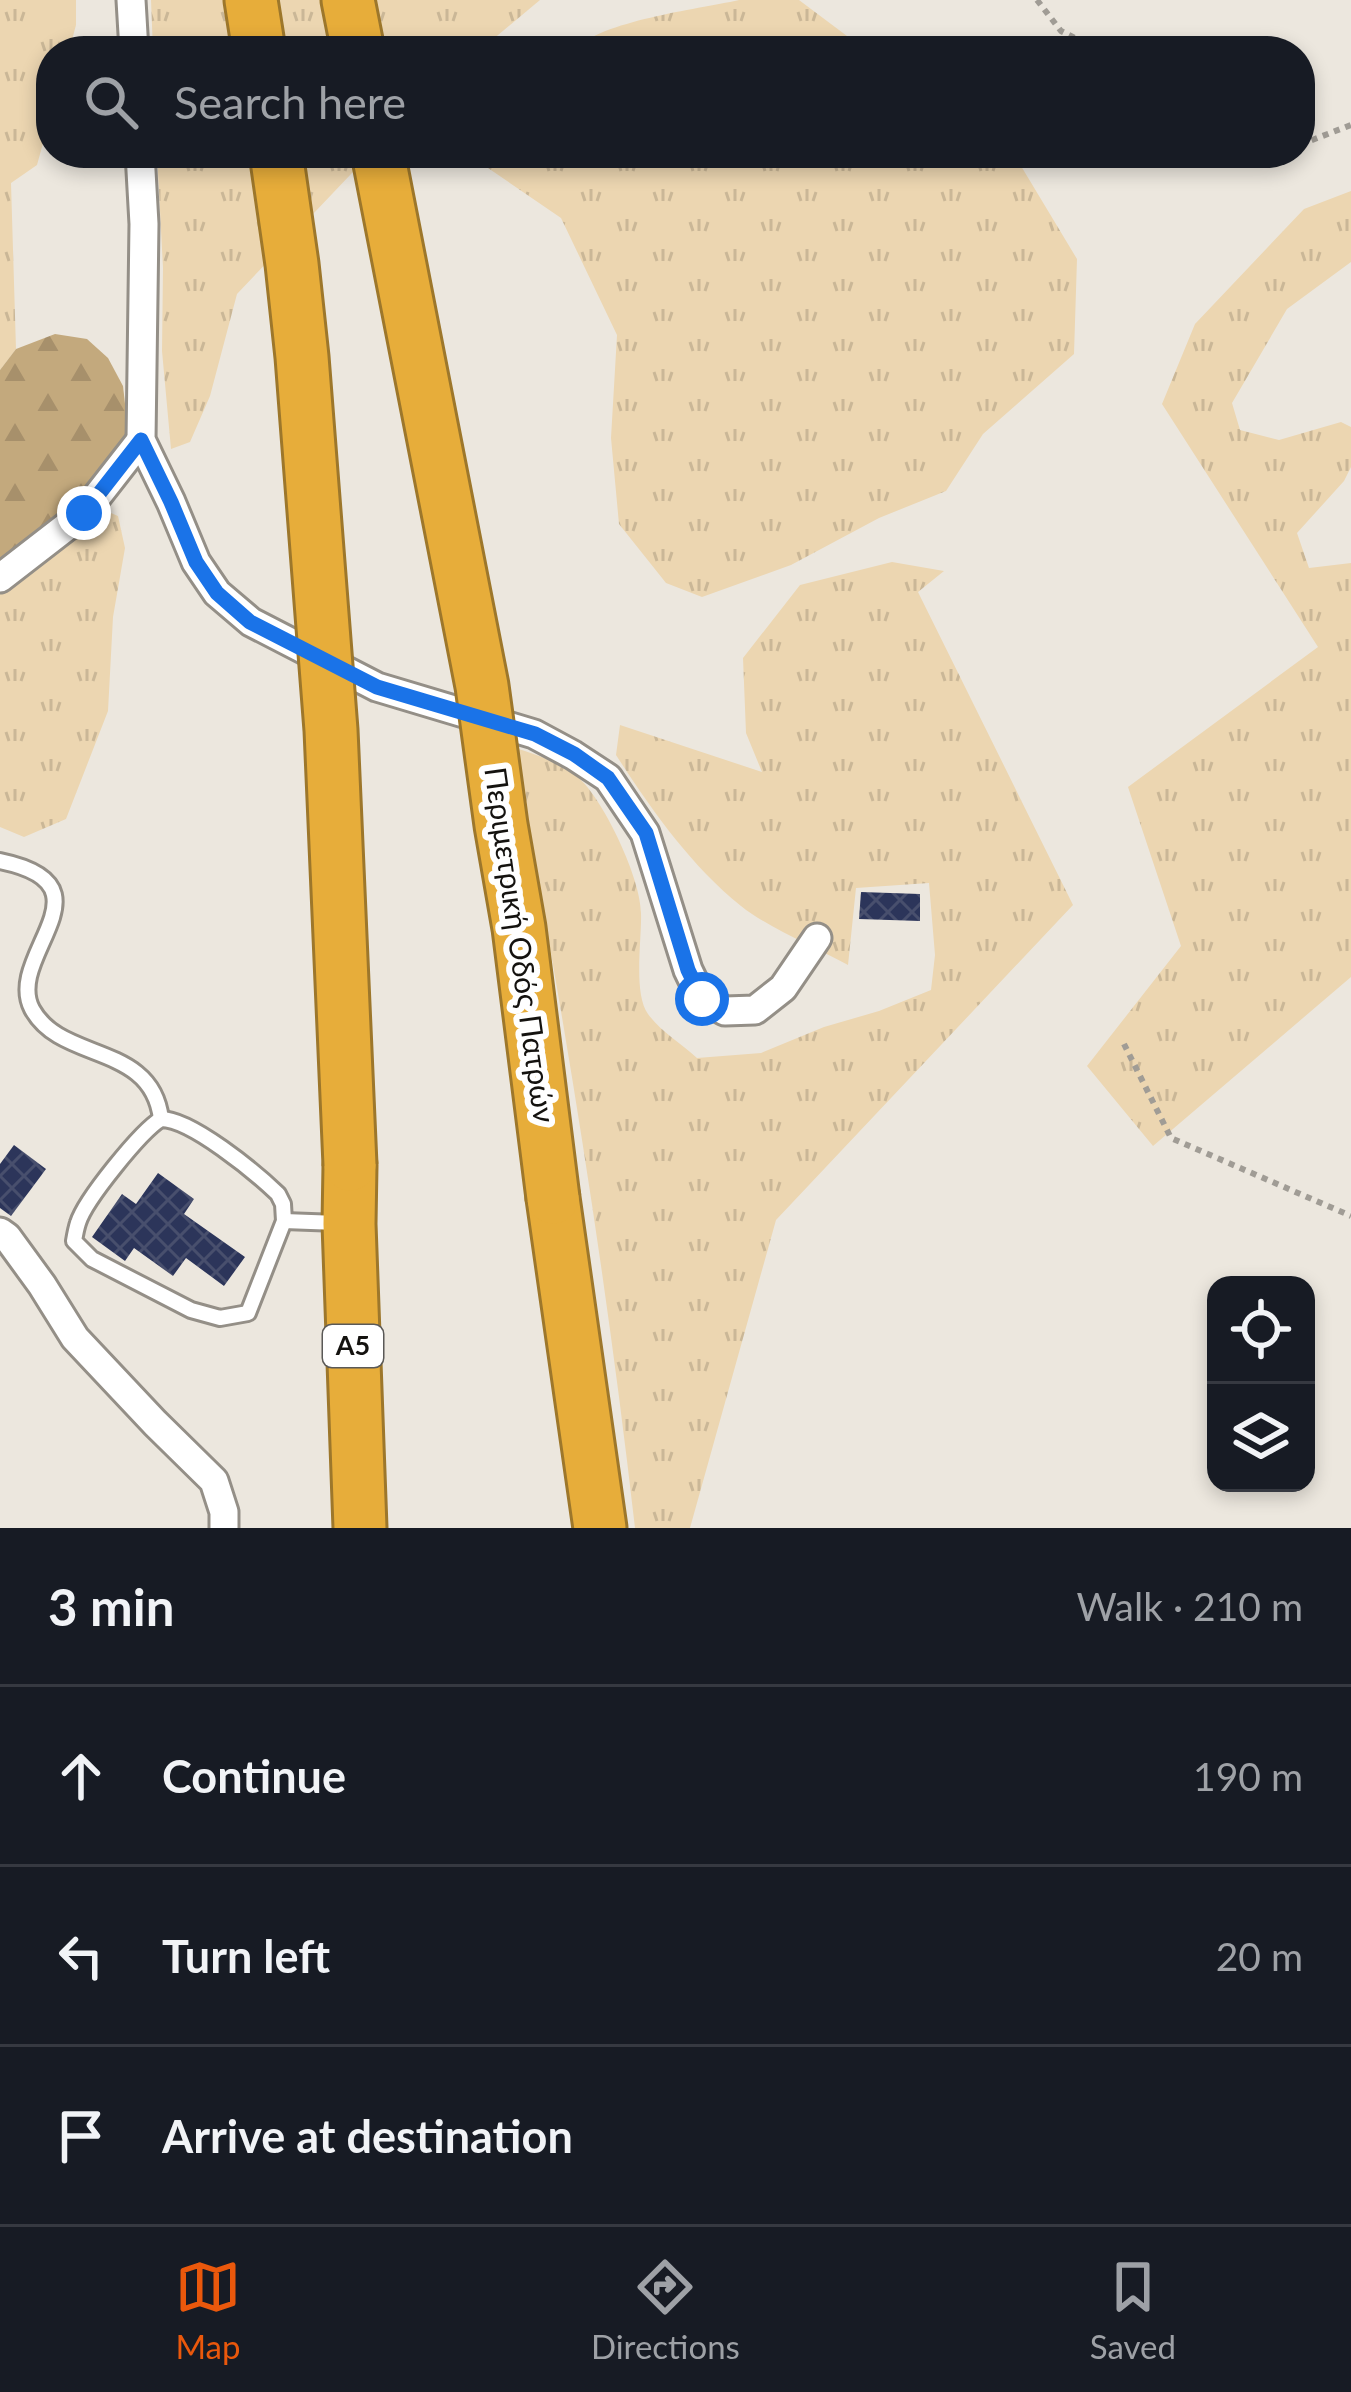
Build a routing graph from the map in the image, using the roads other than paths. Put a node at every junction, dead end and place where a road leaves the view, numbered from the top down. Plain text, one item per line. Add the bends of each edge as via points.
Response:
1 (131, 0) edge
2 (250, 0) edge
3 (348, 0) edge
4 (133, 36) edge
5 (256, 36) edge
6 (355, 36) edge
7 (141, 168) edge
8 (278, 168) edge
9 (381, 168) edge
10 (141, 440) junction
11 (0, 578) edge
12 (0, 861) edge
13 (817, 938) dead end
14 (161, 1119) junction
15 (284, 1221) junction
16 (349, 1223) junction
17 (0, 1232) edge
18 (224, 1528) edge
19 (360, 1528) edge
20 (600, 1528) edge

1 - 4 street
2 - 5 highway
3 - 6 highway
7 - 10 street
8 - 16 highway, Α5, bridge via 302,356 331,730
9 - 20 highway, Περιμετρική Οδός Πατρών, bridge via 482,686
10 - 11 street via 84,513
10 - 13 street via 196,562 250,622 377,687 535,734 608,778 646,833 702,999 725,1011 755,1010 783,988
12 - 14 lane via 30,870 54,895 29,975 35,1015 144,1079
14 - 15 lane via 198,1132 264,1180 283,1204
14 - 15 lane via 78,1219 74,1241 92,1259 191,1310 220,1318 248,1313
15 - 16 lane
16 - 19 highway, Α5
17 - 18 street via 75,1338 214,1480

